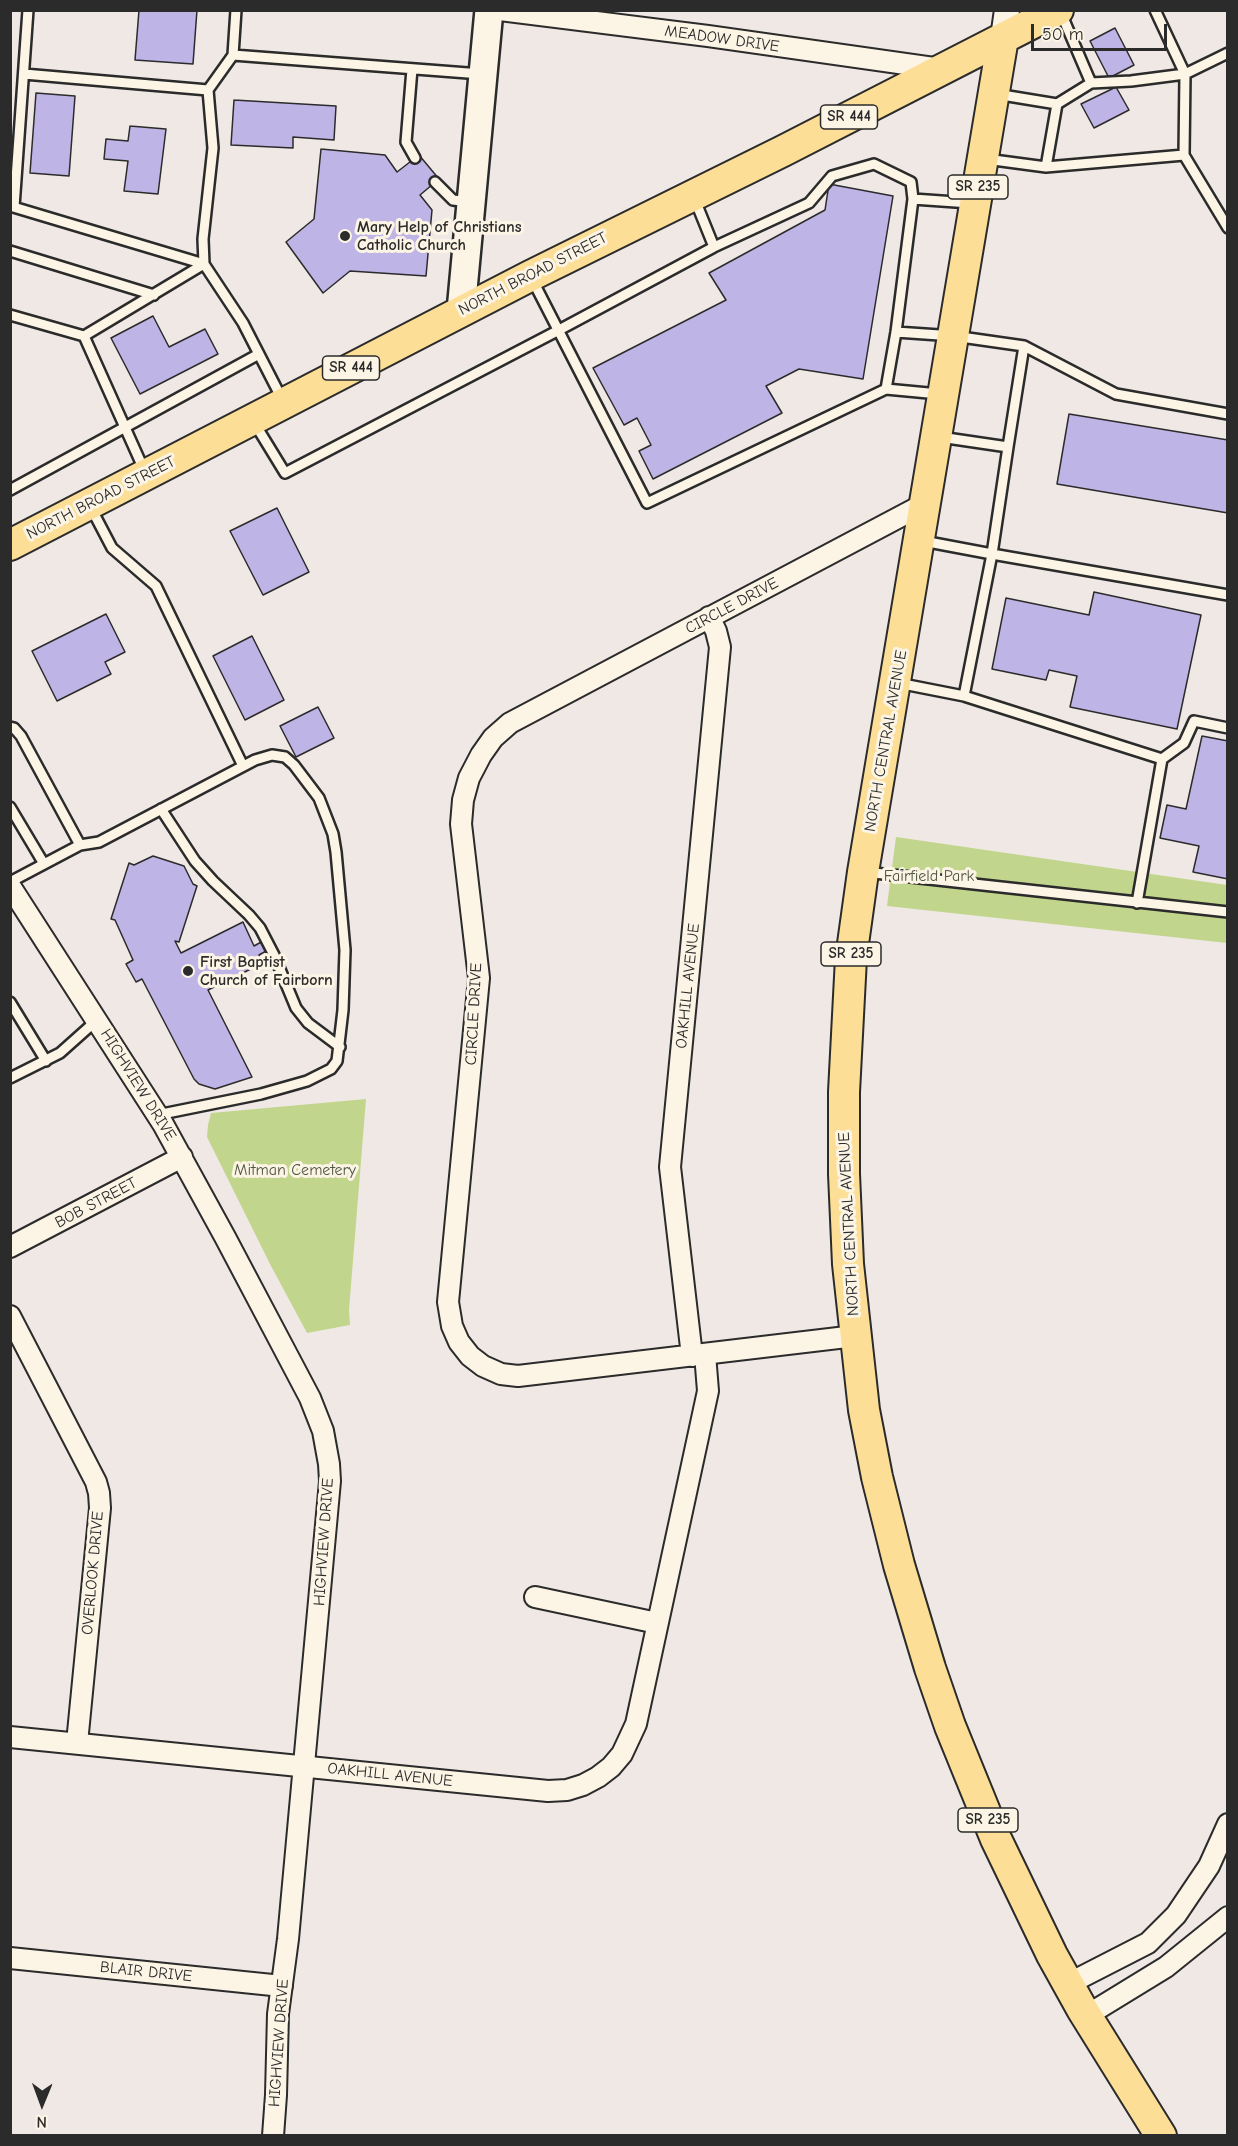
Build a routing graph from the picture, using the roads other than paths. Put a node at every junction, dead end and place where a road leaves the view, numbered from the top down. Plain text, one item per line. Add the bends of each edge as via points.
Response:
1 (28, 10) edge
2 (236, 10) edge
3 (489, 10) edge
4 (500, 10) edge
5 (1059, 10) edge
6 (1155, 10) edge
7 (1005, 24) edge
8 (1227, 53) edge
9 (233, 55) junction
10 (412, 69) junction
11 (944, 69) junction
12 (24, 74) junction
13 (1185, 74) junction
14 (483, 75) junction
15 (1091, 83) junction
16 (208, 90) junction
17 (994, 94) junction
18 (1057, 104) junction
19 (1184, 155) junction
20 (415, 158) dead end
21 (983, 158) junction
22 (1046, 167) junction
23 (435, 182) dead end
24 (693, 195) junction
25 (913, 199) junction
26 (472, 202) junction
27 (975, 203) junction
28 (12, 206) edge
29 (1227, 228) edge
30 (714, 246) junction
31 (10, 251) edge
32 (204, 264) junction
33 (530, 276) junction
34 (154, 295) junction
35 (461, 311) junction
36 (10, 315) edge
37 (558, 330) junction
38 (896, 332) junction
39 (84, 336) junction
40 (954, 336) junction
41 (1024, 346) junction
42 (259, 354) junction
43 (886, 389) junction
44 (945, 394) junction
45 (284, 403) junction
46 (1227, 414) edge
47 (252, 420) junction
48 (125, 429) junction
49 (938, 436) junction
50 (1008, 447) junction
51 (146, 474) junction
52 (10, 490) edge
53 (89, 504) junction
54 (927, 504) junction
55 (920, 541) junction
56 (10, 544) edge
57 (992, 554) junction
58 (1227, 595) edge
59 (710, 617) junction
60 (896, 683) junction
61 (964, 696) junction
62 (10, 727) edge
63 (1227, 728) edge
64 (1162, 759) junction
65 (243, 766) junction
66 (10, 807) edge
67 (162, 809) junction
68 (80, 845) junction
69 (44, 864) junction
70 (863, 872) junction
71 (10, 884) edge
72 (1137, 903) junction
73 (1227, 912) edge
74 (10, 1002) edge
75 (97, 1020) junction
76 (340, 1047) junction
77 (46, 1060) junction
78 (10, 1078) edge
79 (157, 1115) junction
80 (182, 1157) junction
81 (10, 1247) edge
82 (10, 1316) edge
83 (855, 1336) junction
84 (699, 1355) junction
85 (535, 1597) dead end
86 (657, 1623) junction
87 (10, 1737) edge
88 (77, 1743) junction
89 (304, 1766) junction
90 (1227, 1824) edge
91 (1227, 1904) edge
92 (1222, 1921) edge
93 (10, 1958) edge
94 (1068, 1984) junction
95 (282, 1986) junction
96 (1086, 2016) junction
97 (273, 2136) edge
98 (1161, 2136) edge

1 - 12 lane
2 - 9 lane
3 - 14 main road
4 - 11 street, MEADOW DRIVE
5 - 7 main road, NORTH BROAD STREET
5 - 15 lane
6 - 13 lane
7 - 11 main road, NORTH BROAD STREET / SR 444
7 - 17 main road, NORTH CENTRAL AVENUE / SR 235
8 - 13 lane
9 - 10 lane
9 - 16 lane
10 - 14 lane
10 - 20 lane via 406,142
11 - 24 main road, NORTH BROAD STREET / SR 444
12 - 16 lane
12 - 28 lane
13 - 15 lane
13 - 19 lane
14 - 26 main road
15 - 18 lane
16 - 32 lane via 213,148
17 - 18 lane
17 - 21 main road, NORTH CENTRAL AVENUE / SR 235
18 - 22 lane
19 - 22 lane
19 - 29 lane
21 - 22 lane
21 - 27 main road, NORTH CENTRAL AVENUE / SR 235
23 - 26 lane via 453,200
24 - 30 lane
24 - 33 main road, NORTH BROAD STREET / SR 444
25 - 27 lane
25 - 30 lane via 911,182 874,164 832,176 809,203
25 - 38 lane
26 - 35 main road
27 - 40 main road, NORTH CENTRAL AVENUE / SR 235
28 - 32 lane
30 - 37 lane
31 - 34 lane
32 - 34 lane
32 - 42 lane
33 - 35 main road, NORTH BROAD STREET / SR 444
33 - 37 lane
34 - 39 lane
35 - 45 main road, NORTH BROAD STREET / SR 444
36 - 39 lane
37 - 43 lane via 647,503
37 - 47 lane via 285,473
38 - 40 lane
38 - 43 lane
39 - 48 lane
40 - 41 lane
40 - 44 main road, NORTH CENTRAL AVENUE / SR 235
41 - 46 lane via 1116,394
41 - 50 lane
42 - 45 lane
42 - 48 lane
43 - 44 lane
44 - 49 main road, NORTH CENTRAL AVENUE / SR 235
45 - 47 main road, NORTH BROAD STREET / SR 444
47 - 51 main road, NORTH BROAD STREET / SR 444
48 - 51 lane
48 - 52 lane
49 - 50 lane
49 - 54 main road, NORTH CENTRAL AVENUE / SR 235
50 - 57 lane
51 - 53 main road, NORTH BROAD STREET / SR 444
53 - 56 main road, NORTH BROAD STREET / SR 444
53 - 65 lane via 112,548 156,586
54 - 55 main road, NORTH CENTRAL AVENUE / SR 235
54 - 59 street, CIRCLE DRIVE
55 - 57 lane
55 - 60 main road, NORTH CENTRAL AVENUE / SR 235
57 - 58 lane
57 - 61 lane
59 - 84 street, OAKHILL AVENUE via 720,647 670,1167
59 - 84 street, CIRCLE DRIVE via 510,723 481,755 470,778 461,824 480,978 448,1302 459,1342 483,1366 501,1374 518,1376
60 - 61 lane
60 - 70 main road, NORTH CENTRAL AVENUE / SR 235
61 - 64 lane
62 - 68 lane via 21,736
63 - 64 lane via 1194,721 1184,743
64 - 72 lane
65 - 67 lane
65 - 76 lane via 263,756 285,757 319,798 333,834 345,950
66 - 69 lane
67 - 68 lane via 99,842
67 - 76 lane via 195,861 260,928 297,1008 308,1023
68 - 69 lane
69 - 71 lane
70 - 72 lane
70 - 83 main road, NORTH CENTRAL AVENUE / SR 235 via 851,958 844,1092 844,1174
71 - 75 street, HIGHVIEW DRIVE
72 - 73 lane
74 - 77 lane
75 - 77 lane via 60,1053
75 - 79 street, HIGHVIEW DRIVE
76 - 79 lane via 331,1069 307,1081
77 - 78 lane
79 - 80 street, HIGHVIEW DRIVE
80 - 81 street, BOB STREET
80 - 89 street, HIGHVIEW DRIVE via 310,1398 330,1464
82 - 88 street, OVERLOOK DRIVE via 99,1492
83 - 84 street, CIRCLE DRIVE
83 - 94 main road, NORTH CENTRAL AVENUE / SR 235 via 877,1477 930,1668 1004,1858
84 - 86 street, OAKHILL AVENUE via 708,1391
85 - 86 street
86 - 89 street, OAKHILL AVENUE via 630,1740 611,1767 583,1785 548,1791
87 - 88 street, OAKHILL AVENUE
88 - 89 street, OAKHILL AVENUE
89 - 95 street, HIGHVIEW DRIVE
90 - 94 street via 1209,1866 1176,1915 1148,1943
91 - 92 lane
92 - 96 street via 1166,1967
93 - 95 street, BLAIR DRIVE
94 - 96 main road, SR 235
95 - 97 street, HIGHVIEW DRIVE
96 - 98 main road, SR 235

